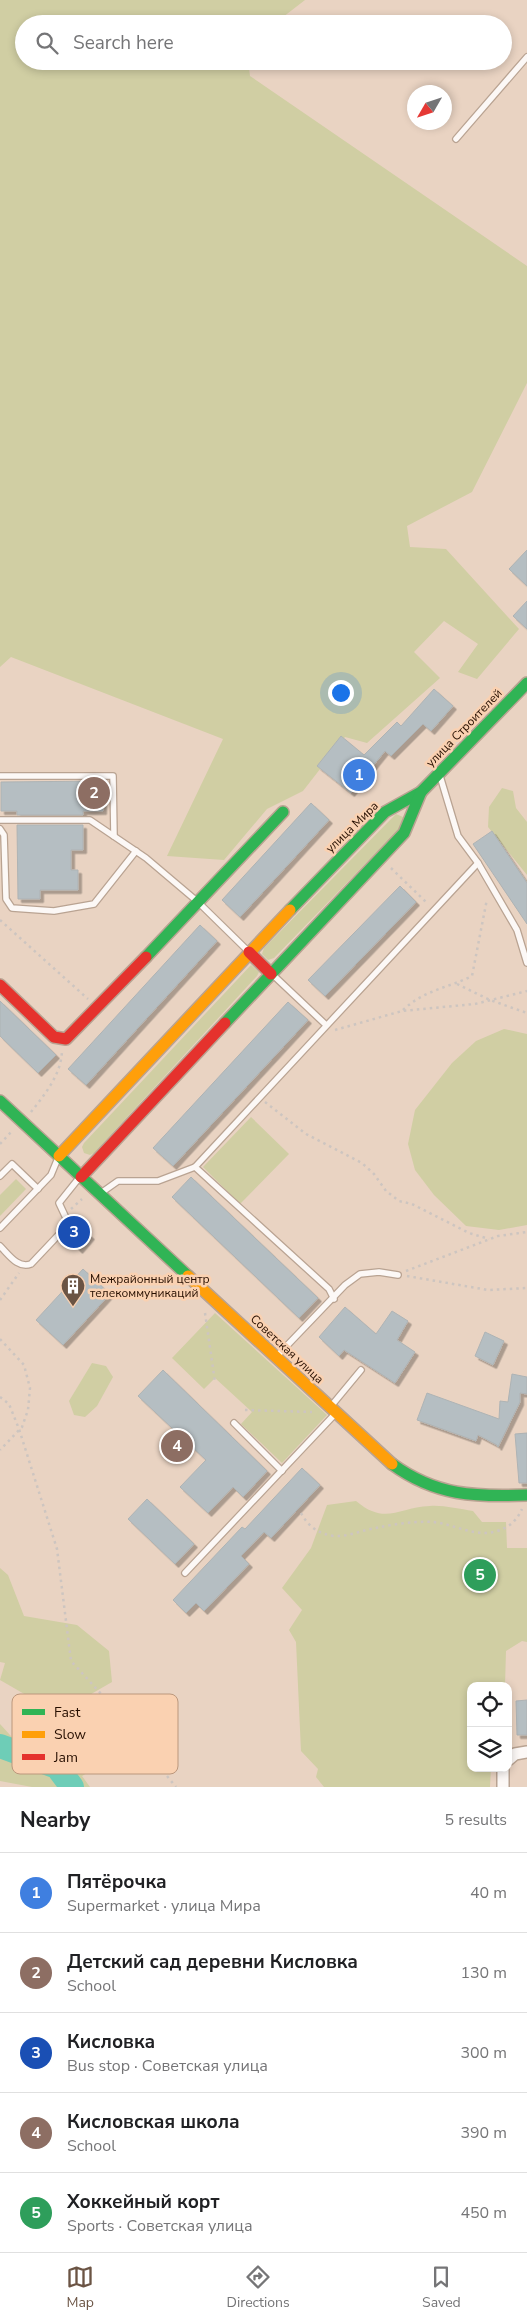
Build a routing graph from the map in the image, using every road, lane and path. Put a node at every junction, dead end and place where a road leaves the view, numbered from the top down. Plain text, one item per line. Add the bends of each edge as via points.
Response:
1 (527, 58) edge
2 (456, 139) dead end
3 (527, 683) edge
4 (439, 774) junction
5 (0, 776) edge
6 (421, 792) junction
7 (283, 812) dead end
8 (0, 820) edge
9 (0, 829) edge
10 (114, 836) junction
11 (136, 851) junction
12 (478, 863) junction
13 (388, 865) dead end
14 (490, 884) junction
15 (198, 902) junction
16 (435, 910) junction
17 (0, 920) edge
18 (249, 952) junction
19 (527, 963) edge
20 (271, 974) junction
21 (457, 984) junction
22 (0, 985) edge
23 (527, 992) edge
24 (490, 1000) junction
25 (99, 1008) junction
26 (402, 1011) junction
27 (527, 1013) edge
28 (325, 1024) junction
29 (62, 1040) junction
30 (260, 1098) junction
31 (0, 1101) edge
32 (21, 1121) junction
33 (0, 1144) edge
34 (59, 1156) junction
35 (195, 1167) junction
36 (0, 1176) edge
37 (81, 1177) junction
38 (38, 1188) junction
39 (99, 1194) junction
40 (82, 1199) dead end
41 (65, 1216) junction
42 (0, 1228) edge
43 (527, 1232) edge
44 (489, 1239) junction
45 (0, 1246) edge
46 (24, 1266) junction
47 (398, 1274) junction
48 (527, 1288) edge
49 (334, 1299) junction
50 (0, 1300) edge
51 (205, 1313) dead end
52 (0, 1338) edge
53 (276, 1358) junction
54 (361, 1370) dead end
55 (214, 1382) dead end
56 (0, 1397) edge
57 (246, 1410) dead end
58 (333, 1410) junction
59 (312, 1412) dead end
60 (234, 1423) dead end
61 (19, 1429) junction
62 (0, 1450) edge
63 (282, 1471) junction
64 (526, 1495) edge
65 (302, 1513) dead end
66 (184, 1573) dead end
67 (101, 1694) edge
68 (527, 1752) edge
69 (512, 1757) edge
70 (503, 1772) edge
71 (166, 1774) edge
72 (176, 1787) edge
73 (503, 1787) edge

1 - 2 lane
3 - 4 street, улица Строителей
4 - 6 street, улица Строителей
4 - 12 lane via 458,836
5 - 10 lane via 113,776
6 - 18 street, улица Мира via 385,812
6 - 20 street via 404,832
7 - 15 street
8 - 10 lane via 90,820
9 - 11 lane via 4,835 6,899 12,908 54,911 94,904
10 - 11 lane
11 - 15 lane
12 - 14 lane
12 - 16 lane
13 - 16 path
14 - 19 lane via 517,930
14 - 21 path via 472,976
15 - 18 lane
15 - 25 street
16 - 28 lane
17 - 25 path
18 - 20 street
18 - 34 street, улица Мира
20 - 28 lane
20 - 37 street
21 - 24 path
21 - 26 path via 436,988
22 - 29 street via 54,1037
23 - 24 path
24 - 26 path
24 - 27 path
25 - 29 street
26 - 28 path via 338,1031
28 - 30 lane
29 - 32 path via 61,1062 54,1079
30 - 35 lane
30 - 44 path via 306,1134 362,1163 398,1201 412,1204 469,1233
31 - 32 street, Советская улица
32 - 33 path
32 - 34 street, Советская улица
34 - 37 street, Советская улица
34 - 38 lane via 54,1172
35 - 39 lane via 158,1181 118,1181
35 - 49 lane via 329,1289
36 - 38 lane via 12,1164
37 - 39 street, Советская улица
37 - 41 lane via 60,1200 59,1206
38 - 42 lane
39 - 53 street, Советская улица
40 - 41 path
41 - 46 lane via 67,1224 64,1229 33,1262
43 - 44 path
44 - 47 path
45 - 46 lane
46 - 50 path
47 - 48 path via 488,1290
47 - 49 lane via 360,1274
49 - 53 lane
51 - 55 path
52 - 61 path via 24,1365 30,1388 28,1410
53 - 58 street, Советская улица
54 - 58 lane
56 - 61 path via 9,1404
57 - 59 path
58 - 63 lane
58 - 64 street, Советская улица via 393,1465 416,1481 445,1493 478,1497
60 - 63 lane
61 - 62 path
61 - 67 path via 58,1549 71,1661
63 - 66 lane
64 - 65 path via 517,1519 498,1531 485,1533 421,1522 336,1536 307,1524
68 - 69 street
70 - 73 street
71 - 72 path

